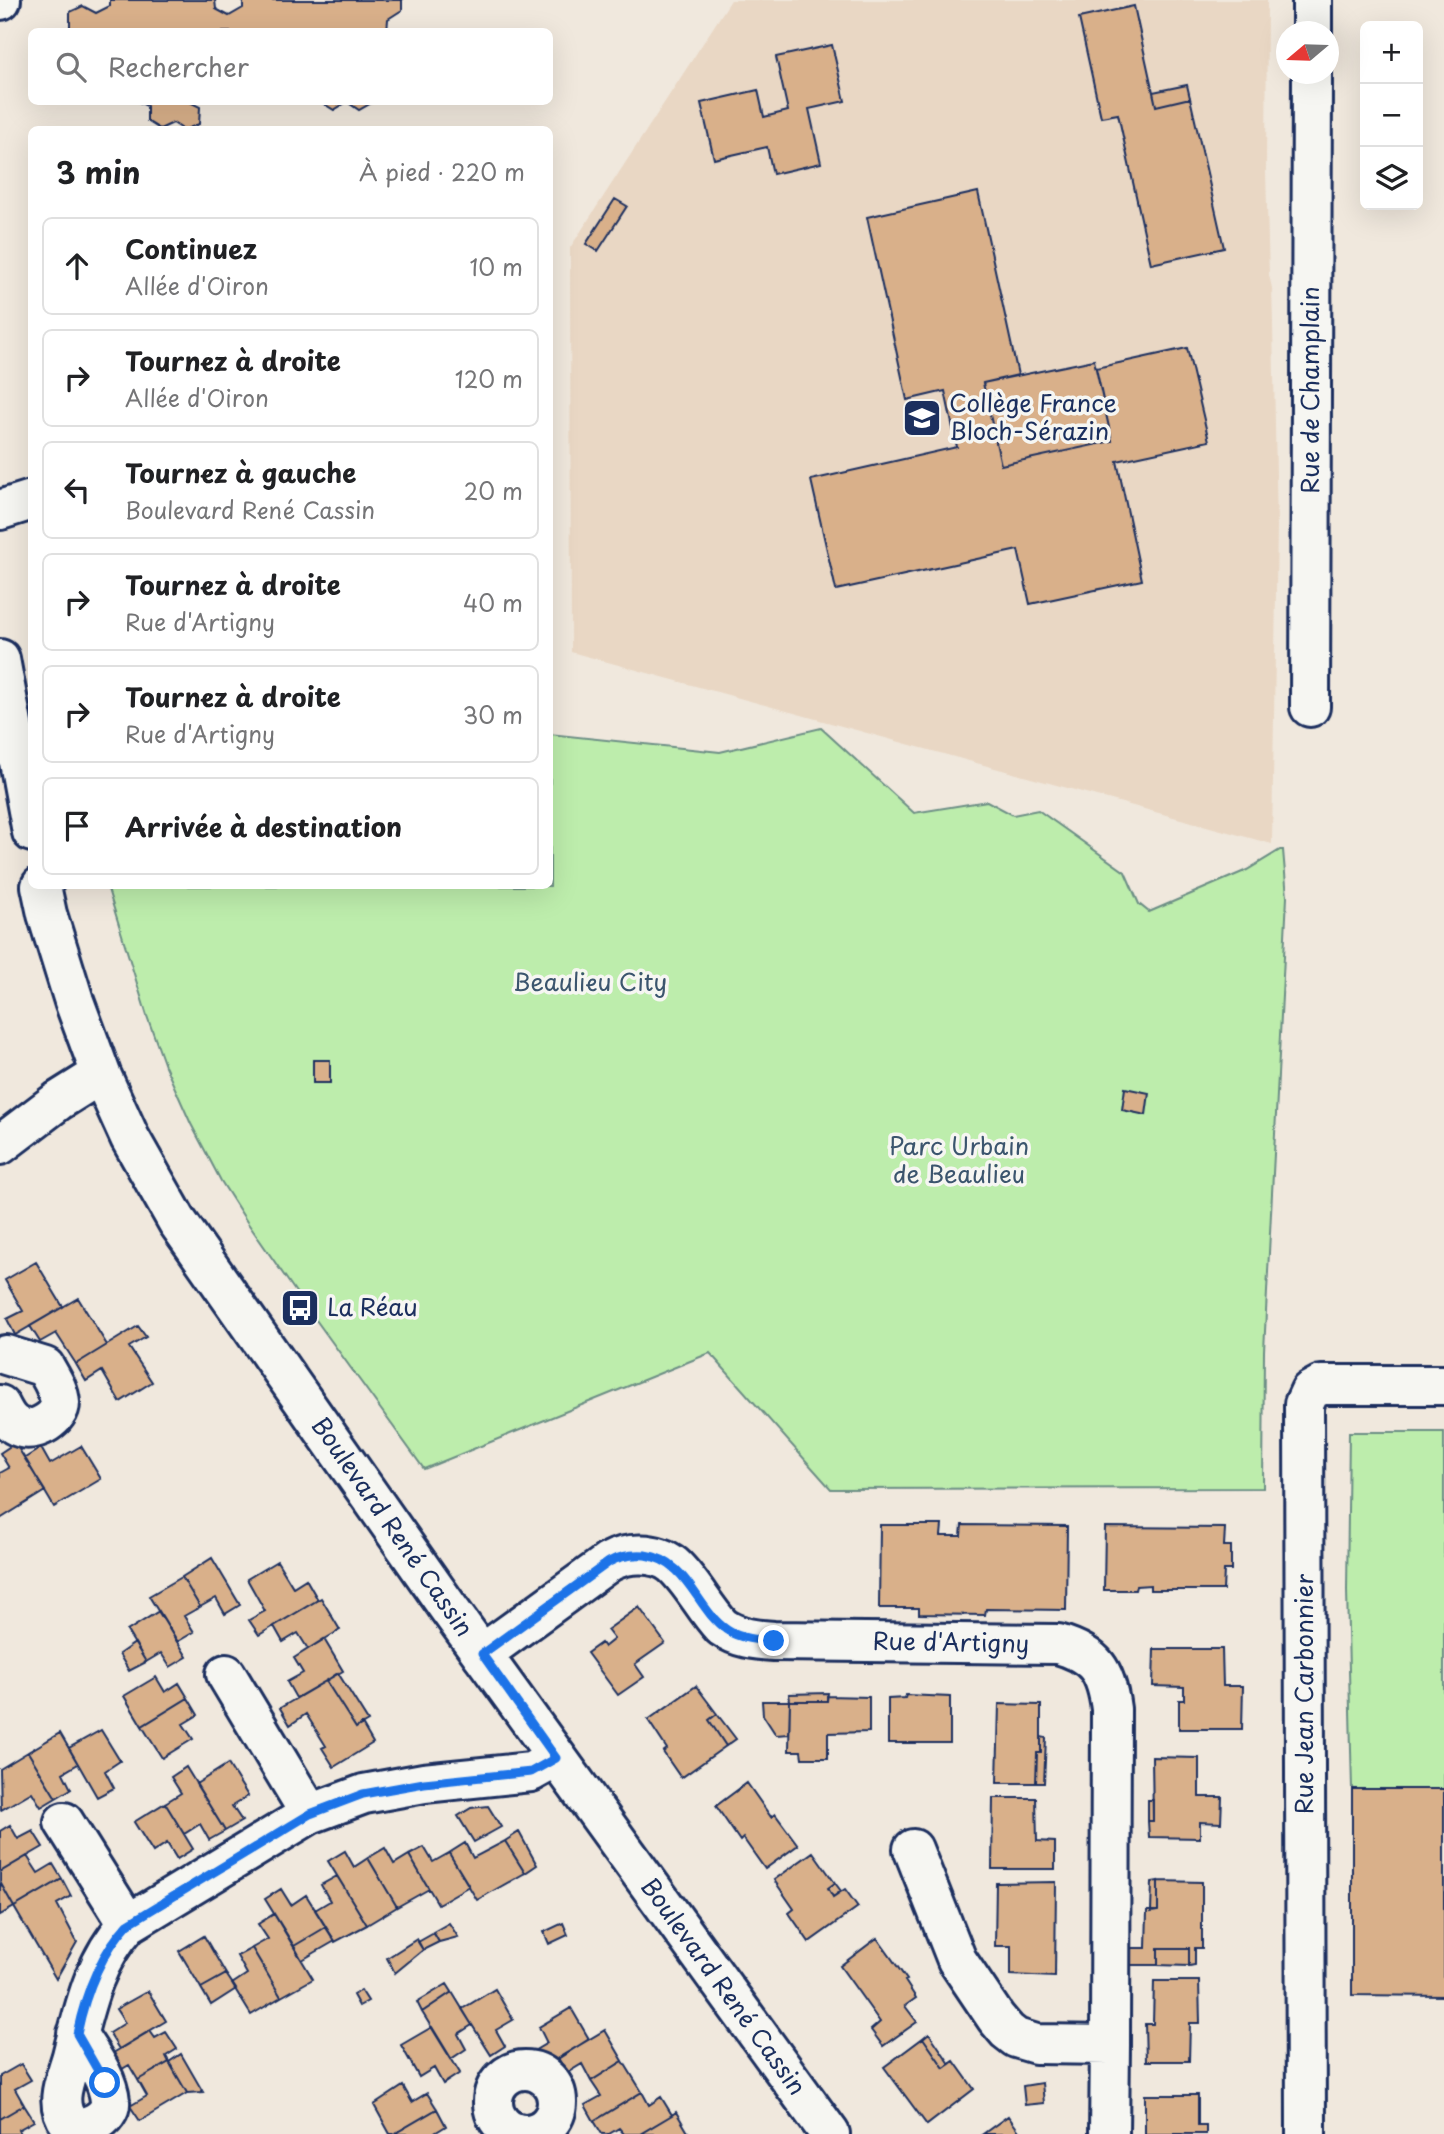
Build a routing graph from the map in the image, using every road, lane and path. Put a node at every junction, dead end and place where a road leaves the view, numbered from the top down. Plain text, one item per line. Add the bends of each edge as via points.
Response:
1 (1312, 0) edge
2 (1312, 21) edge
3 (1312, 84) edge
4 (28, 501) edge
5 (0, 510) edge
6 (0, 660) edge
7 (1310, 707) dead end
8 (28, 810) edge
9 (42, 889) edge
10 (101, 1074) junction
11 (0, 1145) edge
12 (2, 1363) edge
13 (1444, 1385) edge
14 (0, 1405) edge
15 (482, 1654) junction
16 (226, 1674) dead end
17 (556, 1758) junction
18 (310, 1814) junction
19 (65, 1822) dead end
20 (913, 1849) dead end
21 (128, 1924) junction
22 (77, 2034) dead end
23 (1110, 2045) junction
24 (556, 2101) dead end
25 (579, 2134) edge
26 (830, 2134) edge
27 (1110, 2134) edge
28 (1306, 2134) edge

1 - 2 street
3 - 7 street, Rue de Champlain
4 - 5 street
6 - 8 street
9 - 10 street, Boulevard René Cassin
10 - 11 street
10 - 15 street, Boulevard René Cassin via 130,1138 177,1221
12 - 14 street via 45,1367 58,1389 60,1406 53,1418 39,1427 24,1429 9,1421
13 - 28 street, Rue Jean Carbonnier via 1327,1384 1310,1391 1304,1404
15 - 17 street, Boulevard René Cassin
15 - 23 street, Rue d'Artigny via 609,1562 639,1555 670,1563 714,1618 728,1631 746,1638 1058,1644 1077,1651 1102,1673 1111,1709
16 - 18 street
17 - 18 street via 531,1772 363,1794
17 - 26 street, Boulevard René Cassin
18 - 21 street
19 - 21 street
20 - 23 street via 957,1961 1007,2031 1036,2043
21 - 22 street via 99,1968
23 - 27 street, Rue d'Artigny
24 - 25 street

